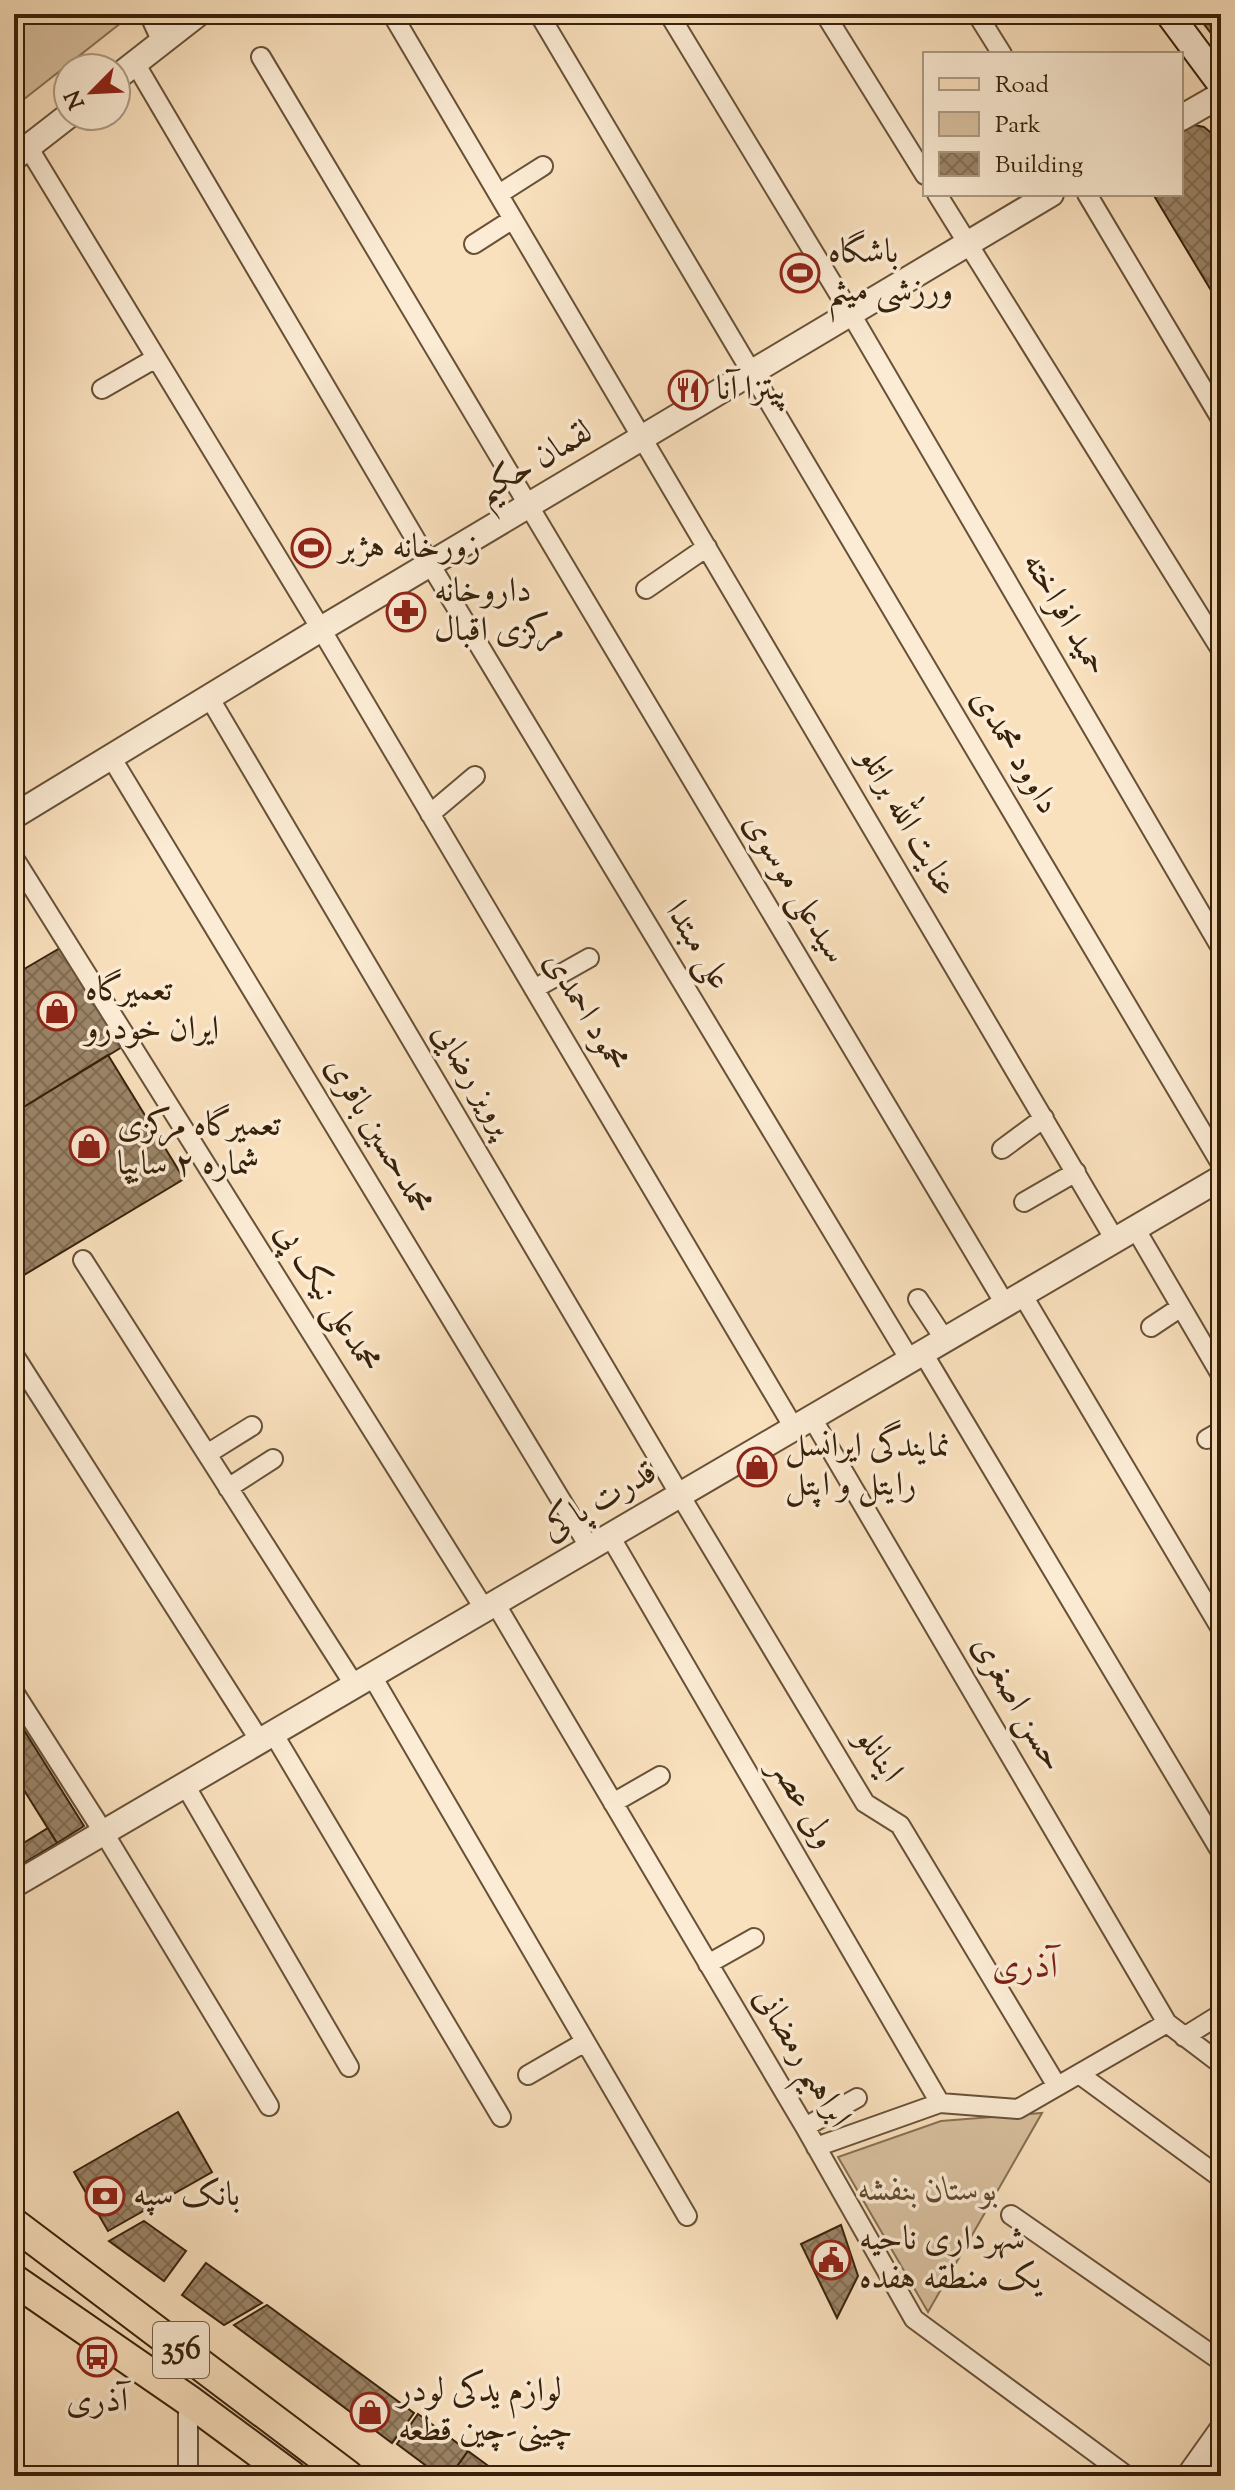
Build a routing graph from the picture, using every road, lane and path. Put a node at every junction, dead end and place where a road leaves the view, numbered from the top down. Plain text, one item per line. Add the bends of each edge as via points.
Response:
1 (149, 14) edge
2 (198, 14) edge
3 (392, 14) edge
4 (539, 14) edge
5 (669, 14) edge
6 (825, 14) edge
7 (977, 14) edge
8 (1169, 14) edge
9 (162, 42) junction
10 (1001, 52) edge
11 (261, 57) dead end
12 (132, 65) edge
13 (132, 81) edge
14 (1221, 84) edge
15 (1221, 95) edge
16 (1183, 117) edge
17 (52, 128) edge
18 (21, 152) edge
19 (543, 166) dead end
20 (923, 172) edge
21 (499, 194) junction
22 (938, 196) edge
23 (1048, 196) edge
24 (1088, 196) edge
25 (513, 219) junction
26 (967, 242) junction
27 (474, 244) dead end
28 (851, 314) junction
29 (156, 358) junction
30 (752, 373) junction
31 (102, 389) dead end
32 (1221, 419) edge
33 (643, 438) junction
34 (528, 507) junction
35 (707, 547) junction
36 (430, 564) junction
37 (646, 589) dead end
38 (321, 629) junction
39 (1221, 650) edge
40 (209, 697) junction
41 (111, 757) junction
42 (475, 776) dead end
43 (430, 814) junction
44 (14, 816) edge
45 (14, 858) edge
46 (1221, 948) edge
47 (589, 958) dead end
48 (534, 989) junction
49 (1044, 1118) junction
50 (1002, 1149) dead end
51 (1221, 1164) edge
52 (1076, 1172) junction
53 (1221, 1178) edge
54 (1024, 1202) dead end
55 (1125, 1234) junction
56 (83, 1260) dead end
57 (918, 1299) dead end
58 (1014, 1299) junction
59 (1181, 1307) junction
60 (1151, 1327) dead end
61 (945, 1340) junction
62 (14, 1355) edge
63 (916, 1357) junction
64 (1221, 1375) edge
65 (803, 1423) junction
66 (252, 1426) dead end
67 (207, 1454) junction
68 (273, 1459) dead end
69 (228, 1488) junction
70 (680, 1495) junction
71 (600, 1542) junction
72 (490, 1606) junction
73 (1221, 1629) edge
74 (363, 1681) junction
75 (14, 1692) edge
76 (267, 1737) junction
77 (660, 1776) dead end
78 (185, 1785) junction
79 (613, 1803) junction
80 (104, 1833) junction
81 (1221, 1852) edge
82 (14, 1885) edge
83 (754, 1938) dead end
84 (708, 1964) junction
85 (1221, 2014) edge
86 (1167, 2023) junction
87 (1184, 2037) junction
88 (585, 2042) junction
89 (1221, 2064) edge
90 (349, 2067) dead end
91 (1079, 2074) junction
92 (528, 2075) dead end
93 (1057, 2086) junction
94 (857, 2098) dead end
95 (940, 2103) junction
96 (269, 2106) dead end
97 (501, 2117) dead end
98 (805, 2127) junction
99 (816, 2147) junction
100 (1221, 2178) edge
101 (1011, 2215) dead end
102 (687, 2216) dead end
103 (14, 2224) edge
104 (14, 2280) edge
105 (1221, 2361) edge
106 (188, 2400) junction
107 (1221, 2431) edge
108 (188, 2476) edge
109 (291, 2476) edge
110 (348, 2476) edge
111 (1127, 2476) edge
112 (1189, 2476) edge

1 - 9 street
2 - 9 street
3 - 21 street, عنایت الله براتلو
4 - 30 street, داوود محمدی
5 - 28 street, حمید افراخته
6 - 20 street
7 - 10 street
8 - 14 main road
9 - 12 street
11 - 34 street, سیدعلی موسوی
13 - 36 street, علی مبتدا
15 - 16 street
17 - 18 street
18 - 29 street, محمود احمدی
19 - 21 street
21 - 25 street, عنایت الله براتلو
22 - 26 street
23 - 26 street, لقمان حکیم
24 - 32 street
25 - 27 street
25 - 33 street, عنایت الله براتلو
26 - 28 street, لقمان حکیم
26 - 39 street
28 - 30 street, لقمان حکیم
28 - 46 street, حمید افراخته
29 - 31 street
29 - 38 street, محمود احمدی
30 - 33 street, لقمان حکیم
30 - 51 street, داوود محمدی
33 - 34 street, لقمان حکیم
33 - 35 street, عنایت الله براتلو
34 - 36 street, لقمان حکیم
34 - 58 street, سیدعلی موسوی
35 - 37 street
35 - 49 street, عنایت الله براتلو
36 - 38 street, لقمان حکیم
36 - 63 street, علی مبتدا
38 - 40 street, لقمان حکیم
38 - 43 street, محمود احمدی
40 - 41 street, لقمان حکیم
40 - 70 street, پرویز رضایی
41 - 44 street, لقمان حکیم
41 - 71 street, محمدحسین باقری
42 - 43 street
43 - 48 street, محمود احمدی
45 - 72 street, محمدعلی نیک پی
47 - 48 street
48 - 65 street, محمود احمدی
49 - 50 street
49 - 52 street, عنایت الله براتلو
52 - 54 street
52 - 55 street, عنایت الله براتلو
53 - 55 street, قدرت پاکی
55 - 58 street, قدرت پاکی
55 - 59 street, عنایت الله براتلو
56 - 67 street
57 - 61 street
58 - 61 street, قدرت پاکی
58 - 73 street, سیدعلی موسوی
59 - 60 street
59 - 64 street, عنایت الله براتلو
61 - 63 street, قدرت پاکی
62 - 76 street
63 - 65 street, قدرت پاکی
63 - 81 street, علی مبتدا
65 - 70 street, قدرت پاکی
65 - 86 street, حسن اصغری
66 - 67 street
67 - 69 street
68 - 69 street
69 - 74 street
70 - 71 street, قدرت پاکی
70 - 93 street, اینانلو via 865,1803 900,1825
71 - 72 street, قدرت پاکی
71 - 95 street, ولی عصر
72 - 74 street, قدرت پاکی
72 - 79 street, ابراهیم رمضانی
74 - 76 street, قدرت پاکی
74 - 88 street
75 - 80 street
76 - 78 street, قدرت پاکی
76 - 97 street
77 - 79 street
78 - 80 street, قدرت پاکی
78 - 90 street
79 - 84 street, ابراهیم رمضانی
80 - 82 street, قدرت پاکی
80 - 96 street
83 - 84 street
84 - 98 street, ابراهیم رمضانی
85 - 87 street
86 - 87 street
86 - 91 street
87 - 89 street
88 - 92 street
88 - 102 street
91 - 93 street
91 - 100 street
93 - 95 street via 1018,2109
94 - 98 street
95 - 99 street
98 - 99 street, ابراهیم رمضانی
99 - 111 street, ابراهیم رمضانی via 914,2319
101 - 105 street
103 - 110 main road, 356
104 - 106 main road, 356
106 - 108 street
106 - 109 main road, 356
107 - 112 street

